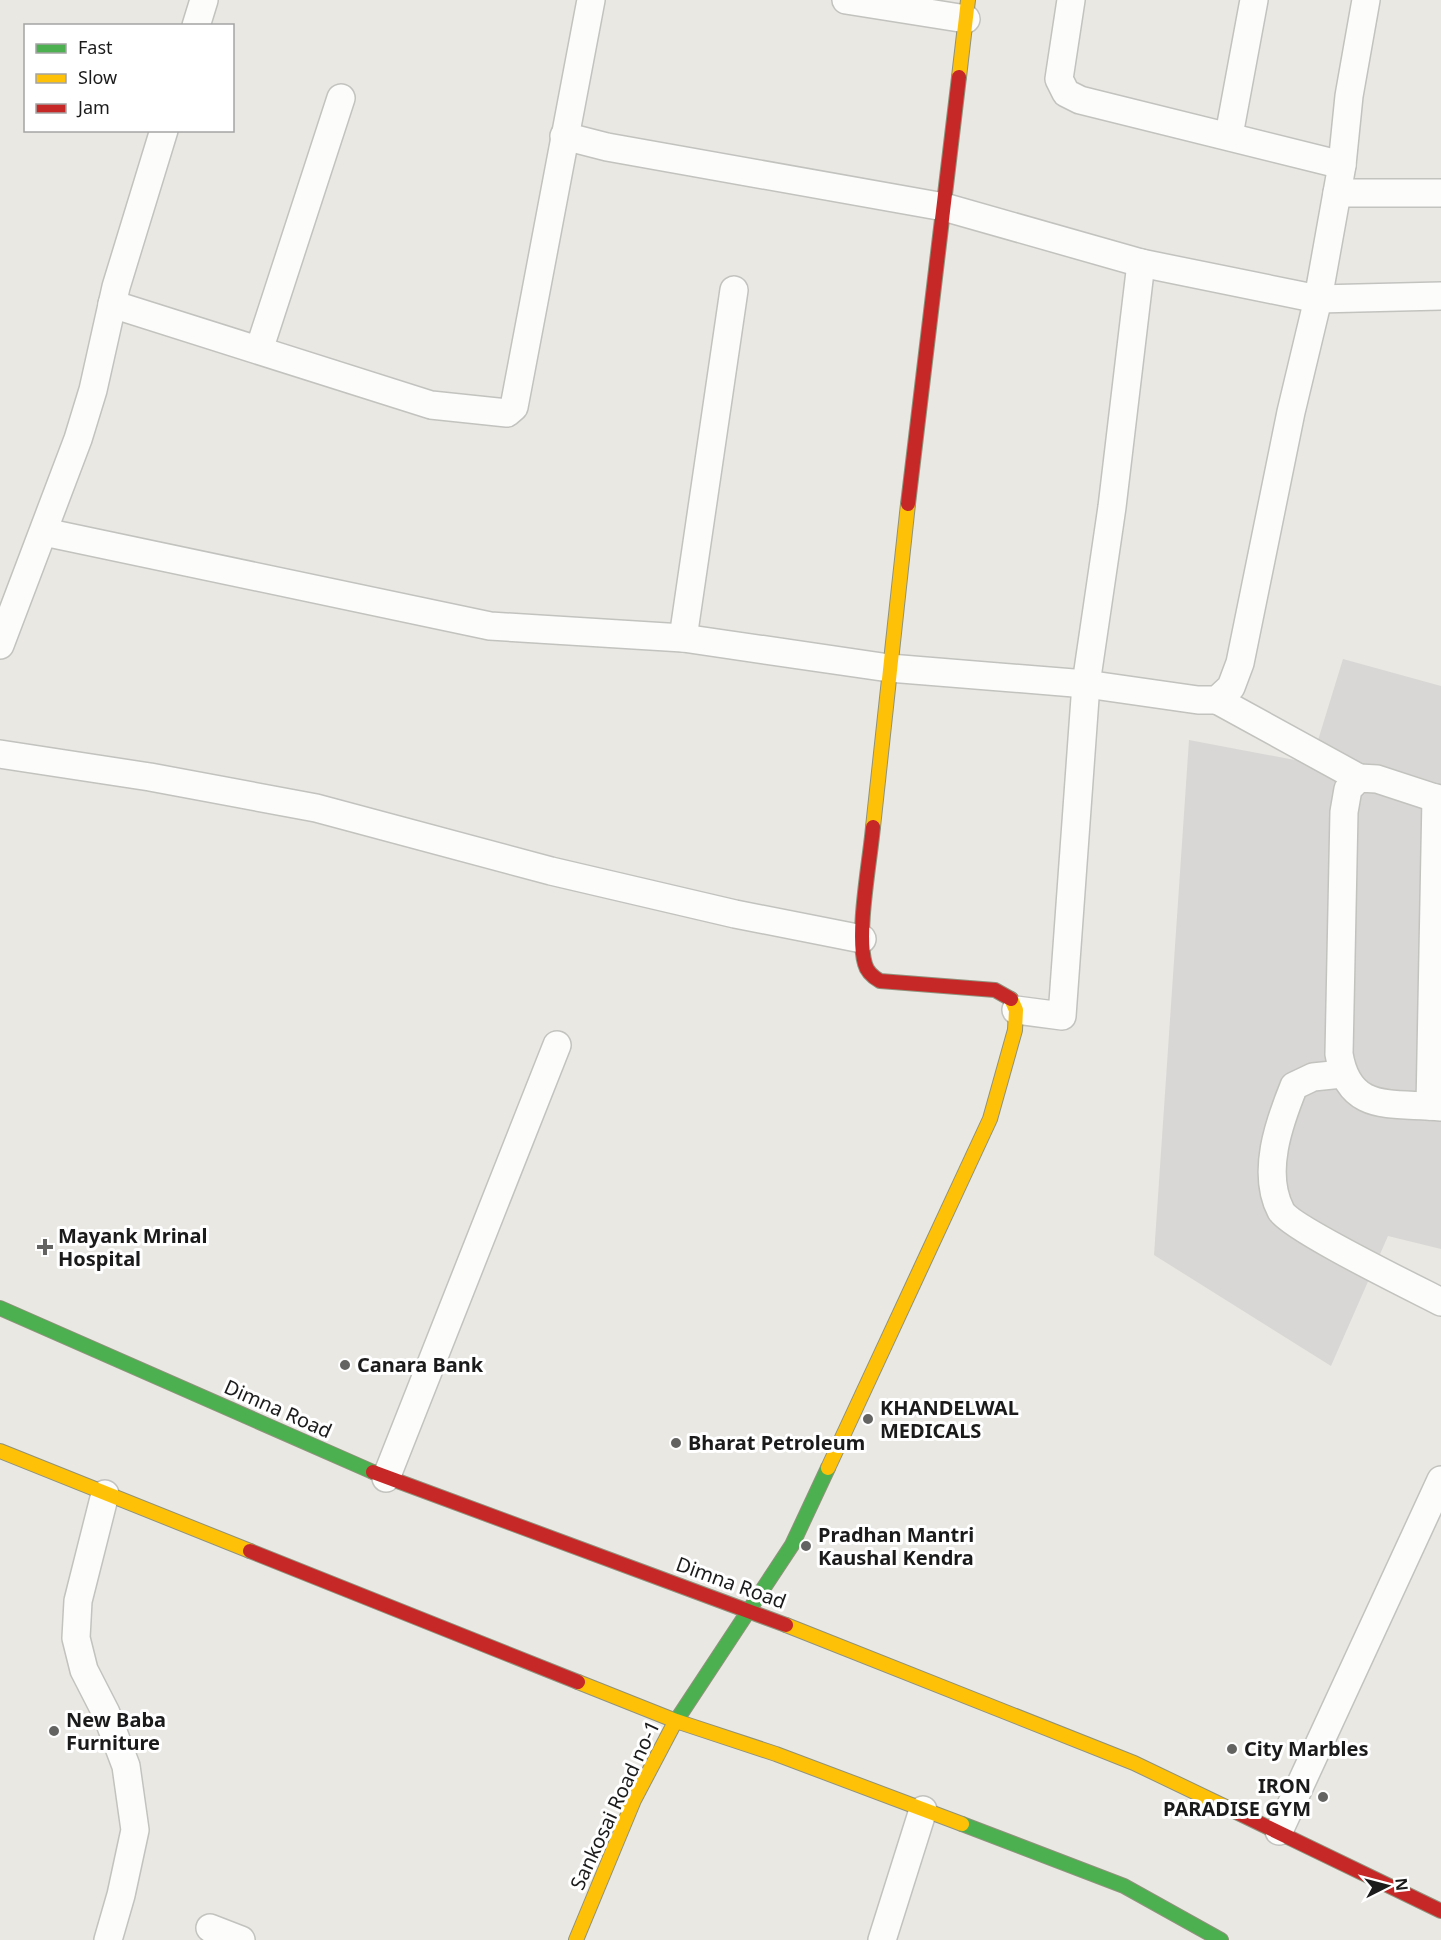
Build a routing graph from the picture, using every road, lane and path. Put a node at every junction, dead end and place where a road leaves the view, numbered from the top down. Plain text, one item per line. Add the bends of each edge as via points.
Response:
1 (204, 0) edge
2 (591, 0) edge
3 (846, 0) edge
4 (1071, 0) edge
5 (1254, 0) edge
6 (1366, 0) edge
7 (967, 9) edge
8 (197, 24) edge
9 (341, 98) dead end
10 (163, 132) edge
11 (1228, 135) junction
12 (564, 136) junction
13 (1342, 165) junction
14 (1337, 193) junction
15 (1441, 193) edge
16 (944, 207) junction
17 (1141, 263) junction
18 (734, 290) dead end
19 (1441, 296) edge
20 (1318, 299) junction
21 (112, 304) junction
22 (259, 350) junction
23 (44, 532) junction
24 (683, 638) junction
25 (0, 645) edge
26 (889, 669) junction
27 (1086, 684) junction
28 (1217, 700) junction
29 (0, 754) edge
30 (1359, 778) junction
31 (1438, 799) edge
32 (862, 939) junction
33 (1016, 1010) junction
34 (557, 1045) dead end
35 (1342, 1074) junction
36 (1436, 1106) edge
37 (1441, 1302) edge
38 (0, 1308) edge
39 (0, 1451) edge
40 (386, 1478) junction
41 (1441, 1480) edge
42 (105, 1494) junction
43 (751, 1611) junction
44 (676, 1721) junction
45 (923, 1810) junction
46 (1279, 1832) junction
47 (1441, 1911) edge
48 (210, 1928) dead end
49 (108, 1940) edge
50 (241, 1940) edge
51 (576, 1940) edge
52 (882, 1940) edge
53 (1221, 1940) edge

1 - 8 street
2 - 12 street
3 - 7 street
4 - 11 street via 1059,79 1066,93 1080,100
5 - 11 street
6 - 13 street via 1349,96
7 - 16 street
9 - 22 street
10 - 21 street
11 - 13 street
12 - 16 street
12 - 22 street via 514,407 507,413 431,405
13 - 14 street
14 - 15 street
14 - 20 street
16 - 17 street
16 - 26 street
17 - 20 street
17 - 27 street
18 - 24 street
19 - 20 street
20 - 28 street via 1240,663 1231,687
21 - 22 street
21 - 23 street via 93,390
23 - 24 street via 490,626
23 - 25 street
24 - 26 street
26 - 27 street
26 - 32 street
27 - 28 street
27 - 33 street via 1062,1016
28 - 30 street
29 - 32 street via 316,808 551,871
30 - 31 street via 1377,779
30 - 35 street via 1348,789 1344,812 1339,1054
31 - 36 street
32 - 33 street via 865,968 880,981 994,990 1009,996
33 - 43 street, Sankosai Road no-1 via 1015,1030 990,1119 792,1545
34 - 40 street
35 - 36 street via 1355,1094 1374,1101
35 - 37 street via 1313,1077 1294,1086 1282,1115 1273,1155 1274,1185 1282,1213 1306,1230
38 - 40 street, Dimna Road
39 - 42 street
40 - 43 street, Dimna Road
41 - 46 street
42 - 44 street
42 - 49 street via 78,1601 76,1638 84,1670 126,1766 135,1830
43 - 44 street, Sankosai Road no-1
43 - 46 street, Dimna Road via 1134,1763
44 - 45 street
44 - 51 street, Sankosai Road no-1 via 616,1838
45 - 52 street
45 - 53 street via 1124,1886
46 - 47 street, Dimna Road
48 - 50 street

